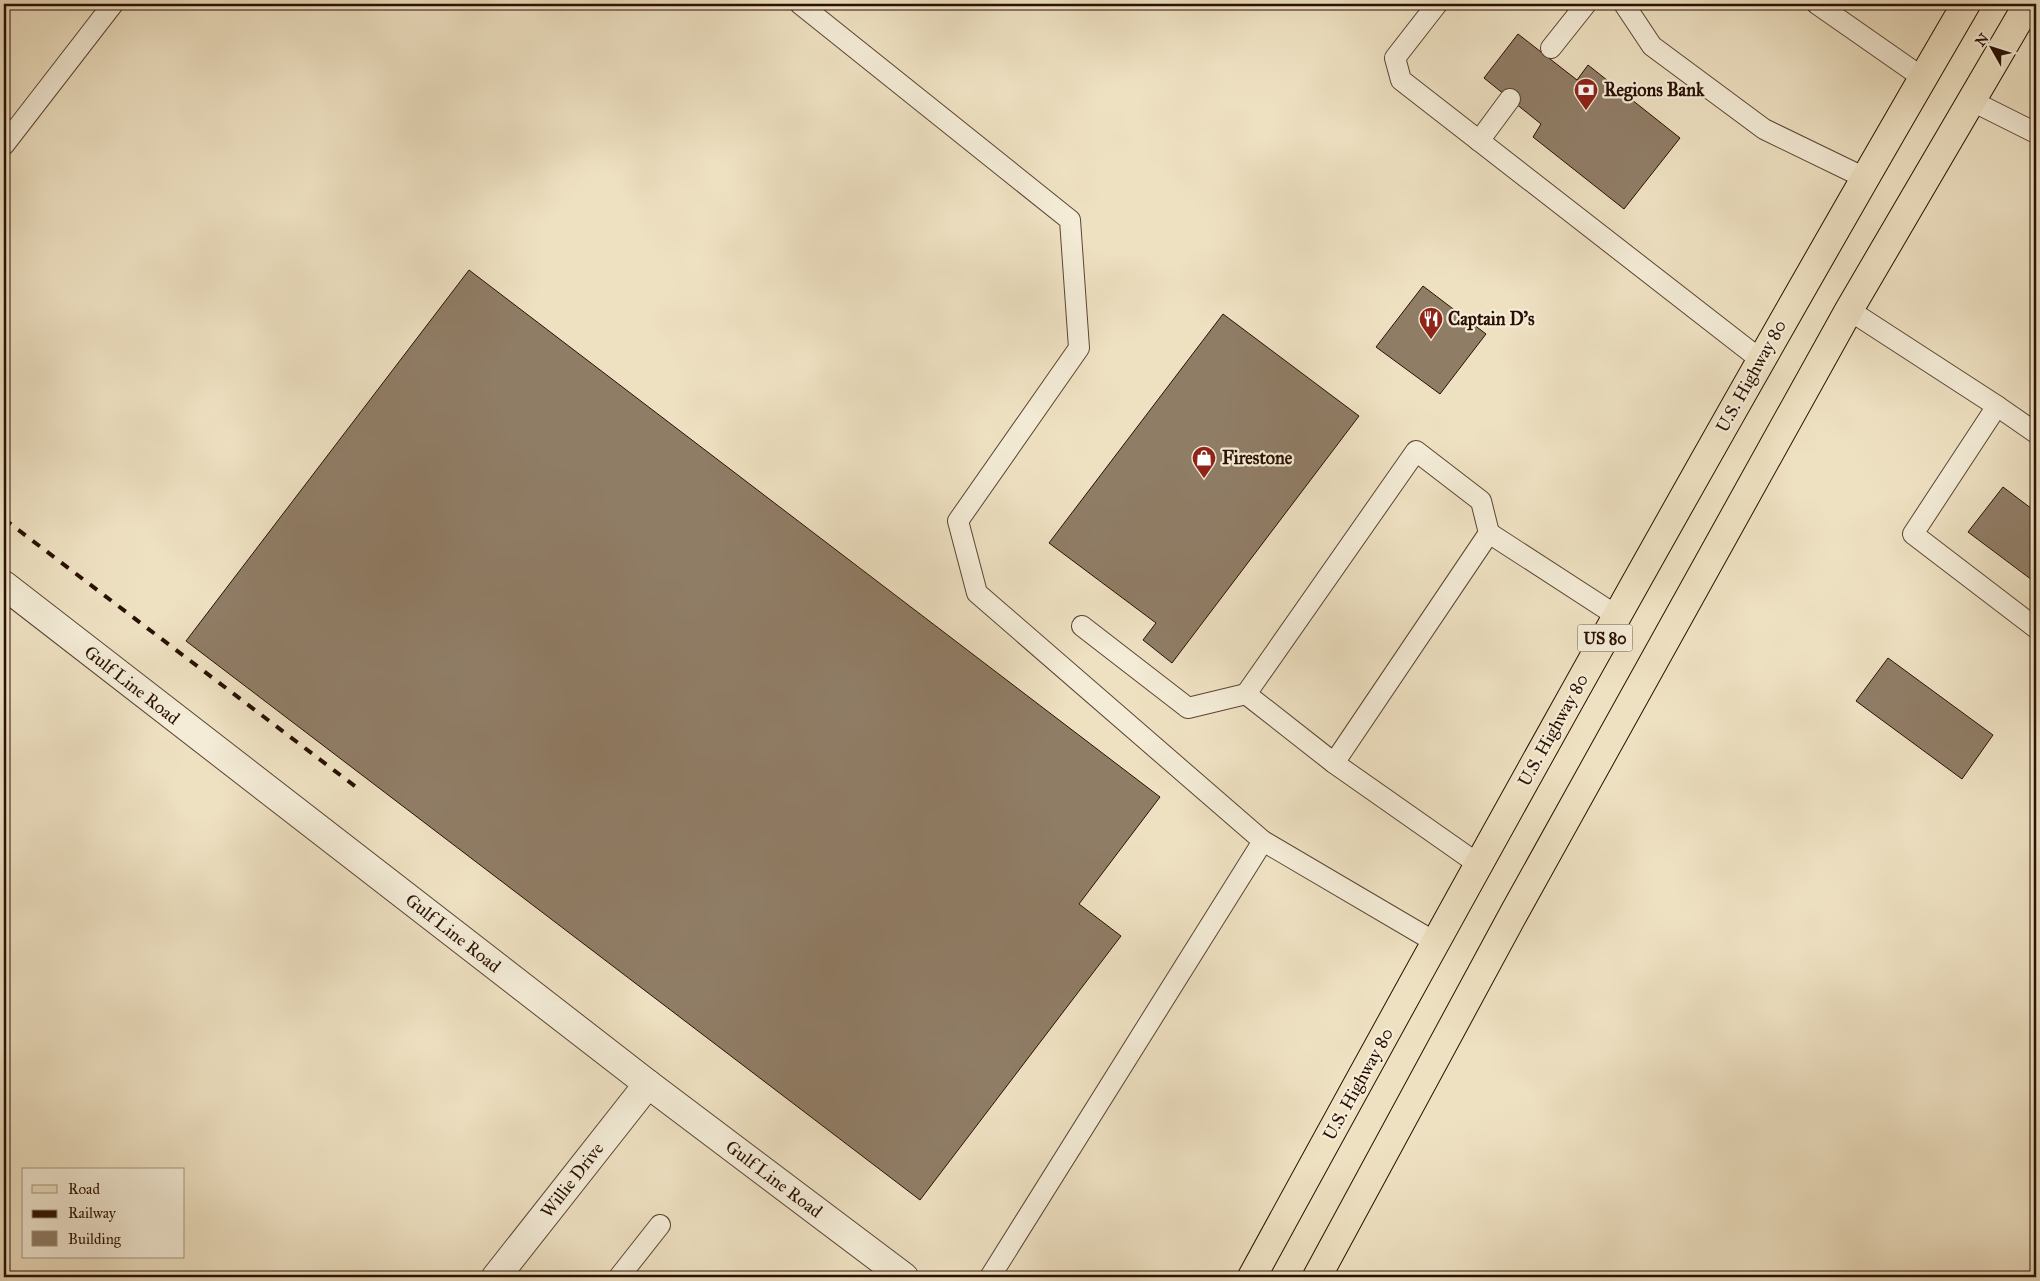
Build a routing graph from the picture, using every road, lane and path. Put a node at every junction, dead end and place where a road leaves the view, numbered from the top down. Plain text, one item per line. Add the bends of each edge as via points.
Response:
1 (112, 4) edge
2 (800, 4) edge
3 (1437, 4) edge
4 (1586, 4) edge
5 (1624, 4) edge
6 (1817, 4) edge
7 (1966, 4) edge
8 (2028, 4) edge
9 (1551, 48) dead end
10 (1923, 78) junction
11 (1510, 99) dead end
12 (1972, 101) junction
13 (2036, 133) edge
14 (1479, 141) junction
15 (4, 145) edge
16 (1865, 178) junction
17 (1848, 310) junction
18 (1761, 360) junction
19 (1997, 406) junction
20 (2036, 433) edge
21 (1489, 533) junction
22 (4, 585) edge
23 (1617, 616) junction
24 (1082, 626) dead end
25 (2036, 628) edge
26 (1246, 694) junction
27 (1334, 762) junction
28 (1263, 841) junction
29 (1478, 864) junction
30 (1435, 942) junction
31 (648, 1084) junction
32 (660, 1225) dead end
33 (496, 1277) edge
34 (619, 1277) edge
35 (904, 1277) edge
36 (990, 1277) edge
37 (1252, 1277) edge
38 (1317, 1277) edge

1 - 15 lane
2 - 28 lane via 1070,220 1079,348 958,521 977,593
3 - 14 lane via 1395,58 1401,80
4 - 9 lane
5 - 16 lane via 1652,46 1764,129
6 - 10 lane
7 - 10 main road, U.S. Highway 80 / US 80
8 - 12 main road, US 80
10 - 16 main road, U.S. Highway 80 / US 80
11 - 14 lane
12 - 13 lane
12 - 17 main road, US 80
14 - 18 lane
16 - 18 main road, U.S. Highway 80 / US 80
17 - 19 lane
17 - 38 main road, US 80 via 1514,913
18 - 23 main road, U.S. Highway 80 / US 80
19 - 20 lane
19 - 25 lane via 1913,534
21 - 23 lane
21 - 26 lane via 1481,501 1416,452
21 - 27 lane
22 - 31 street, Gulf Line Road
23 - 29 main road, U.S. Highway 80 / US 80
24 - 26 lane via 1188,708
26 - 27 lane
27 - 29 lane
28 - 30 lane
28 - 36 lane
29 - 30 main road, U.S. Highway 80 / US 80
30 - 37 main road, U.S. Highway 80 / US 80
31 - 33 street, Willie Drive
31 - 35 street, Gulf Line Road
32 - 34 lane

